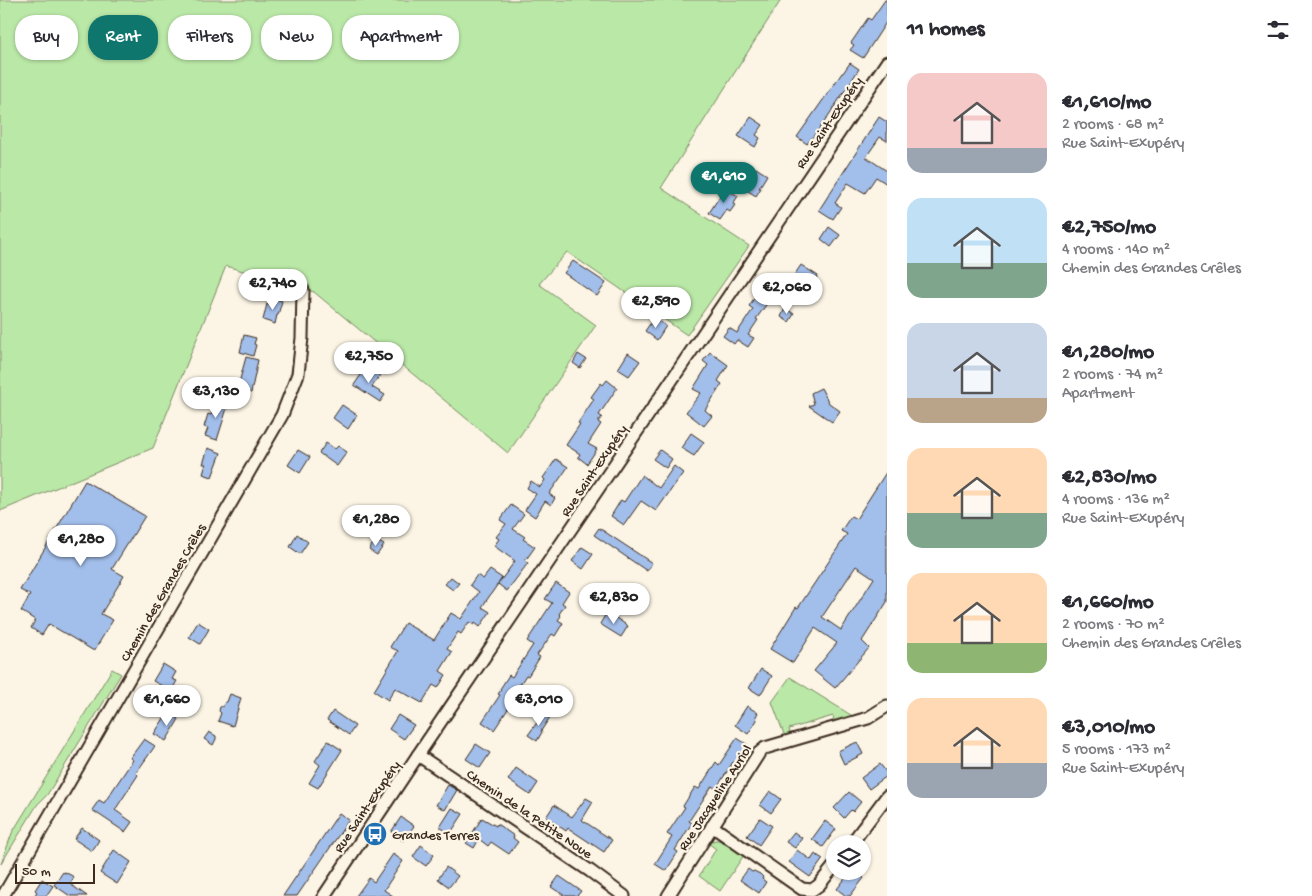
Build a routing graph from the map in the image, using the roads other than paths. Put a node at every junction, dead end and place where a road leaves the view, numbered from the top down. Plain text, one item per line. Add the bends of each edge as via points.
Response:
1 (887, 62) edge
2 (304, 290) dead end
3 (886, 711) edge
4 (418, 755) junction
5 (887, 796) edge
6 (712, 826) junction
7 (858, 835) edge
8 (826, 876) edge
9 (4, 890) edge
10 (324, 896) edge
11 (624, 896) edge
12 (668, 896) edge

1 - 4 street, Rue Saint-Exupéry
2 - 9 street, Chemin des Grandes Crêles via 298,374 282,415
3 - 6 street, Rue Jacqueline Auriol via 765,748
4 - 10 street, Rue Saint-Exupéry
4 - 11 street, Chemin de la Petite Noue
5 - 7 street
6 - 8 street via 802,889 812,890
6 - 12 street, Rue Jacqueline Auriol

